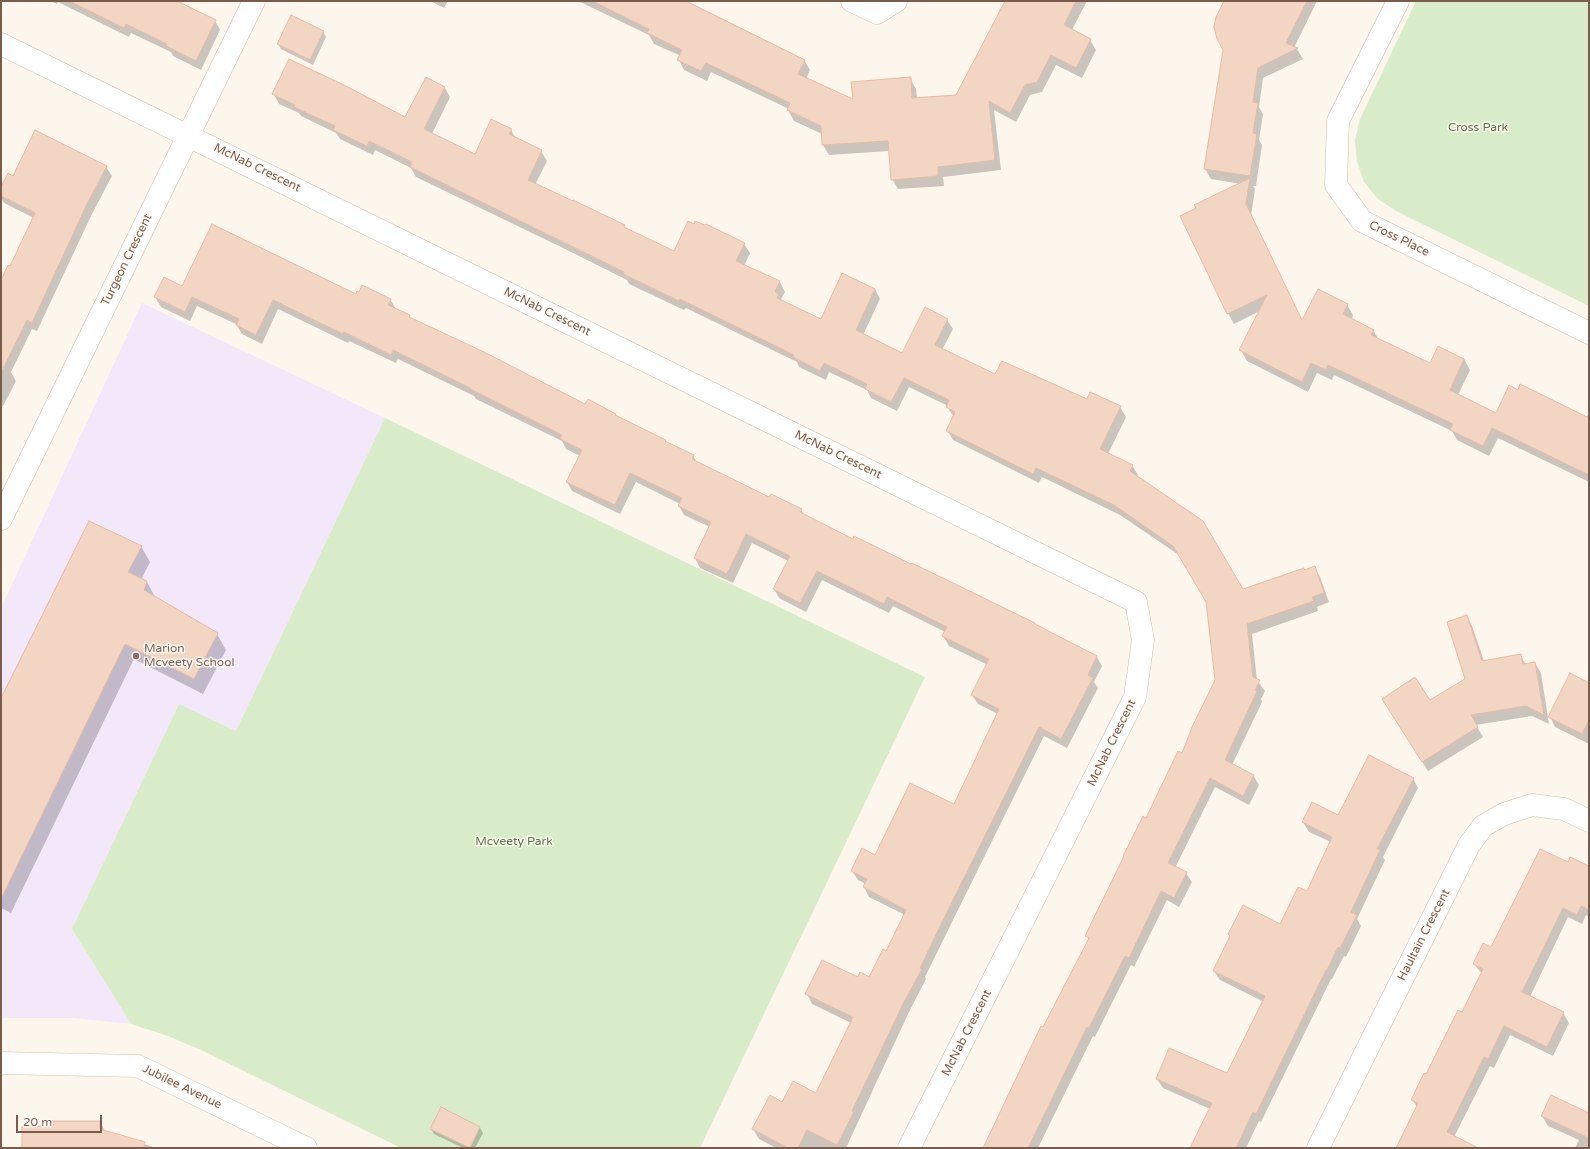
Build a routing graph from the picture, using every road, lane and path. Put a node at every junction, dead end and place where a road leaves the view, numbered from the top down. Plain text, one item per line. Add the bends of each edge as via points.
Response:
1 (254, 1) edge
2 (852, 1) edge
3 (896, 1) edge
4 (1398, 1) edge
5 (1, 44) edge
6 (188, 134) junction
7 (1589, 333) edge
8 (1, 519) edge
9 (1589, 821) edge
10 (1, 1063) edge
11 (306, 1148) edge
12 (909, 1148) edge
13 (1318, 1148) edge

1 - 6 street, Turgeon Crescent
2 - 3 street via 876,13
4 - 7 street, Cross Place via 1338,121 1336,184 1362,221
5 - 6 street, McNab Crescent
6 - 8 street, Turgeon Crescent
6 - 12 street, McNab Crescent via 1136,602 1143,640 1135,697
9 - 13 street, Haultain Crescent via 1564,809 1532,805 1504,814 1483,826 1469,845
10 - 11 street, Jubilee Avenue via 138,1066

